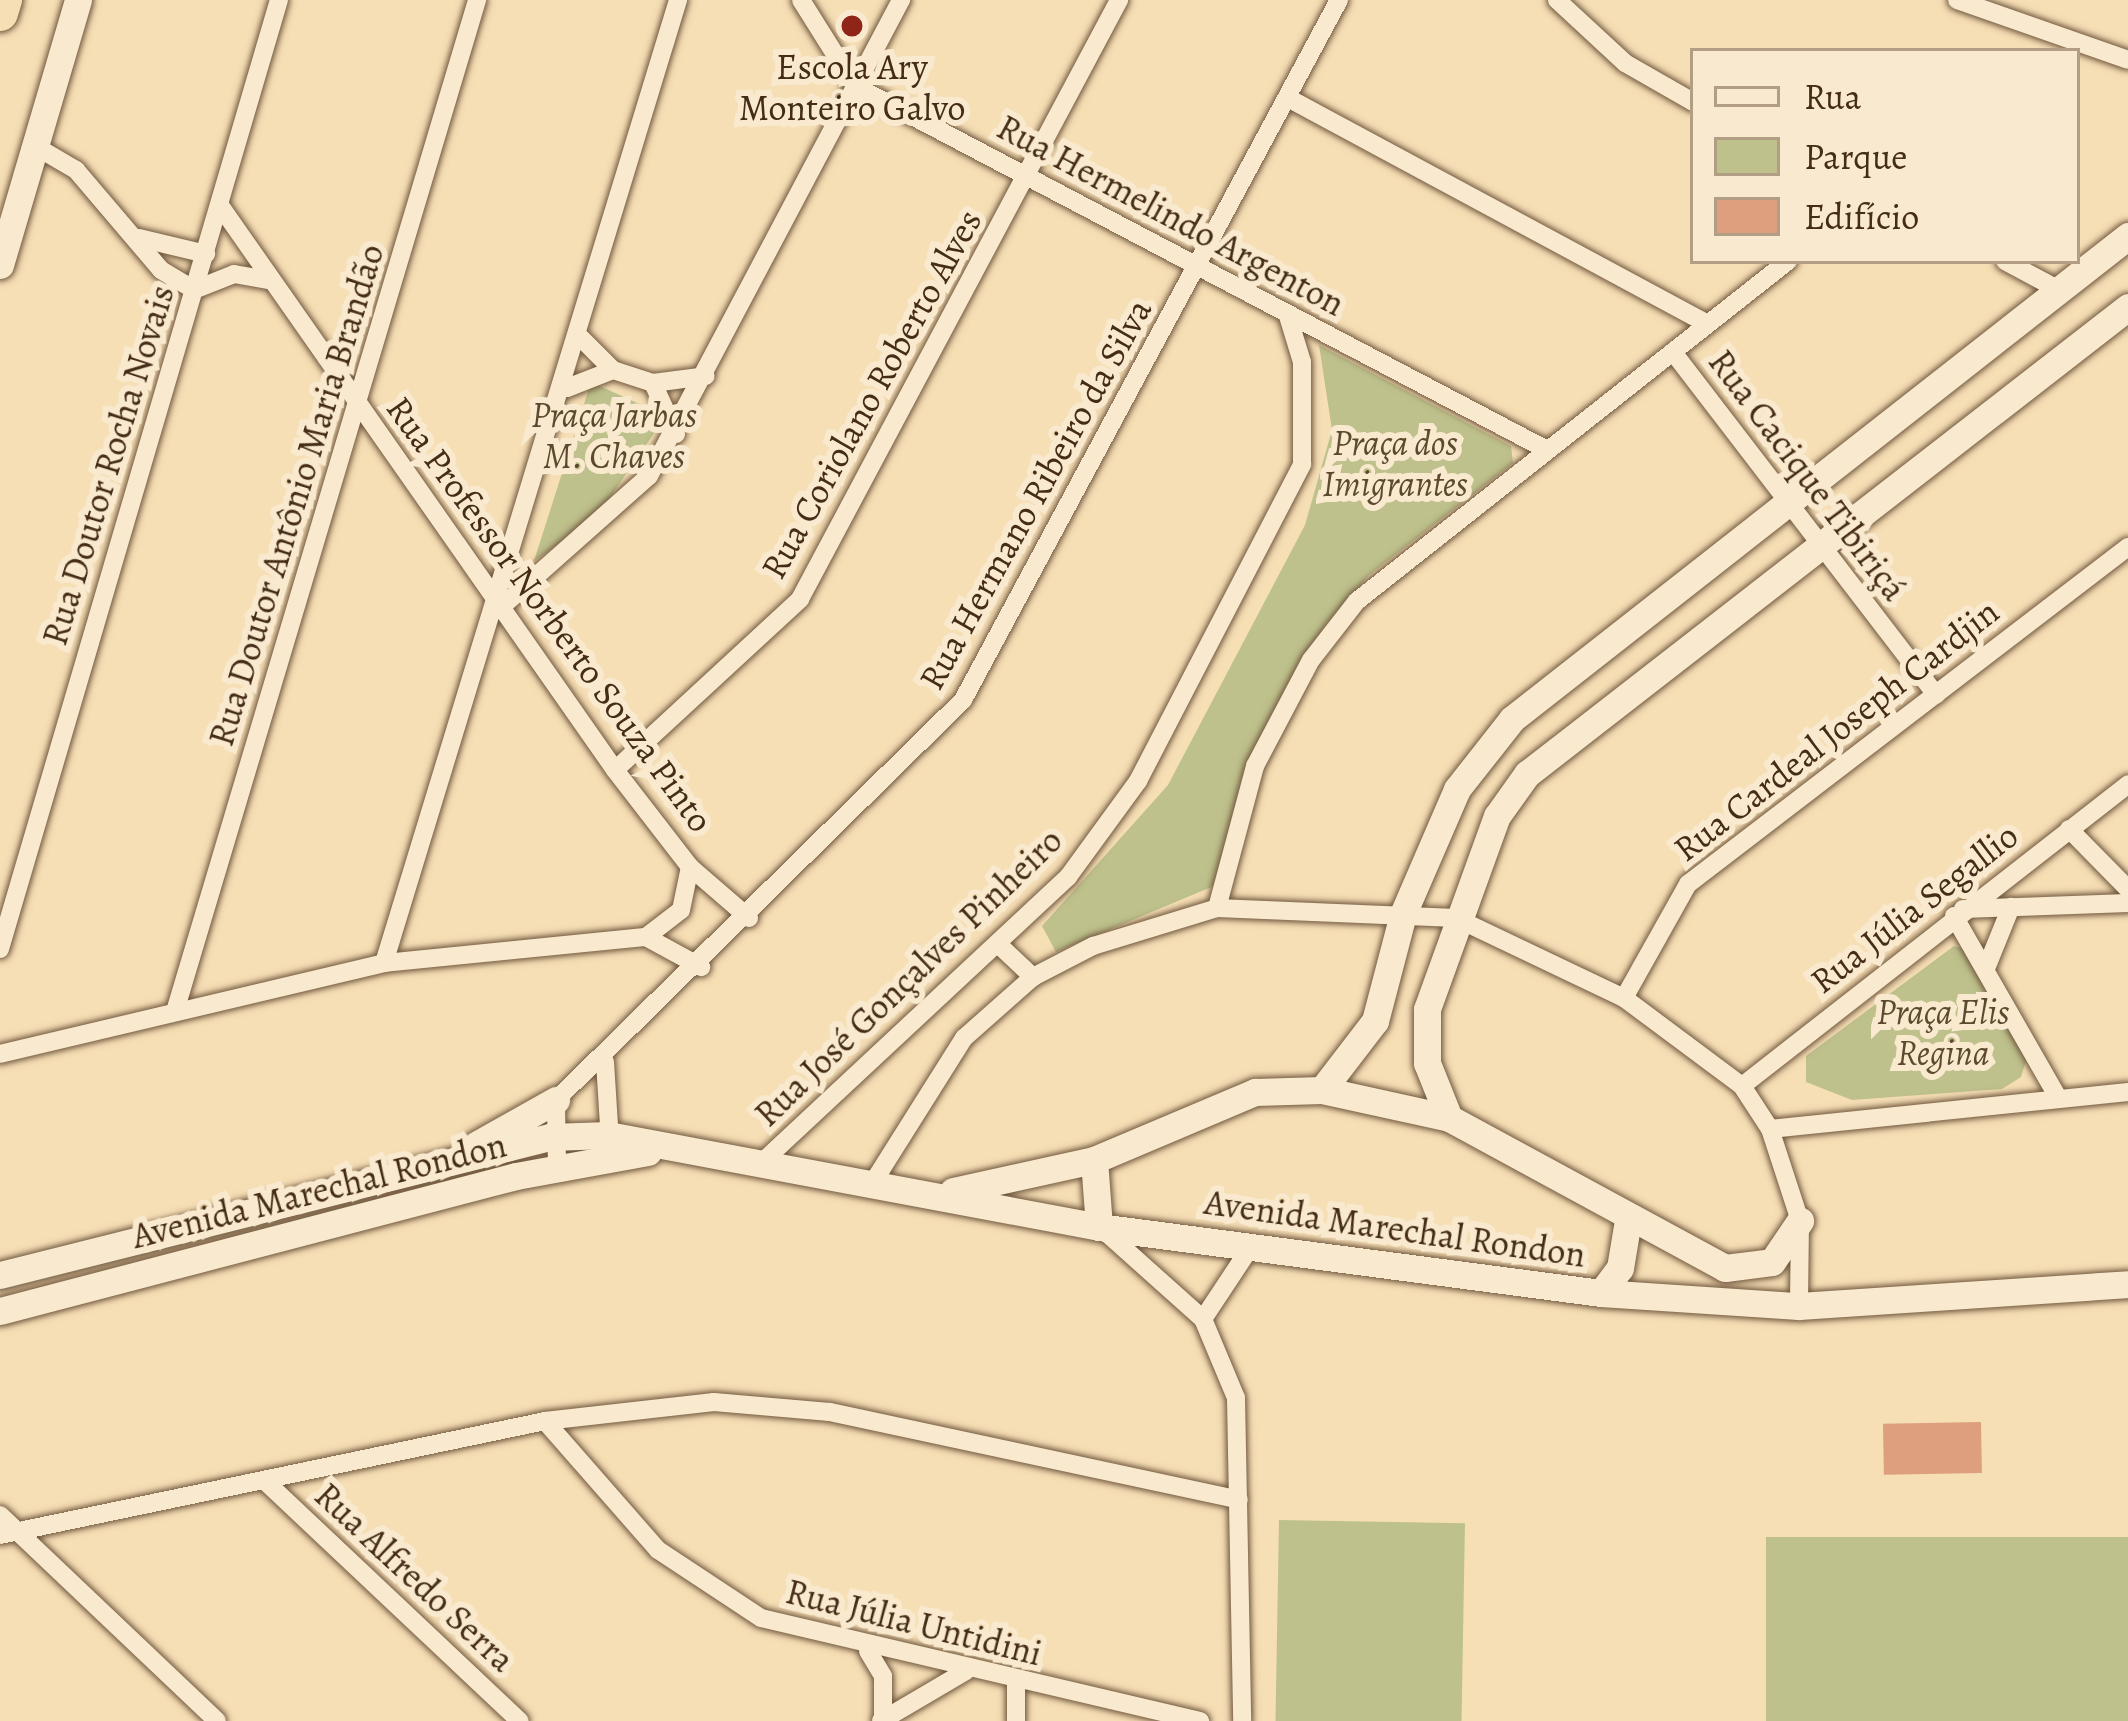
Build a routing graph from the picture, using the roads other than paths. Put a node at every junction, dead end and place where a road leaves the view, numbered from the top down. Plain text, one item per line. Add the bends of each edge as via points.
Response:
1 (4, 0) edge
2 (77, 0) edge
3 (279, 0) edge
4 (477, 0) edge
5 (678, 0) edge
6 (801, 0) edge
7 (901, 0) edge
8 (1119, 0) edge
9 (1339, 0) edge
10 (1557, 0) edge
11 (1957, 0) edge
12 (0, 13) edge
13 (2128, 59) edge
14 (855, 86) junction
15 (1288, 98) junction
16 (1690, 100) edge
17 (34, 146) junction
18 (1028, 176) junction
19 (221, 207) junction
20 (2128, 236) edge
21 (139, 238) junction
22 (206, 254) junction
23 (1784, 264) edge
24 (2011, 264) edge
25 (0, 265) edge
26 (1199, 265) junction
27 (267, 280) junction
28 (194, 290) junction
29 (2061, 290) junction
30 (2128, 307) edge
31 (1287, 313) junction
32 (1706, 323) junction
33 (581, 338) junction
34 (1673, 352) junction
35 (614, 370) junction
36 (706, 376) junction
37 (653, 383) junction
38 (567, 388) junction
39 (358, 403) junction
40 (676, 434) junction
41 (1547, 450) junction
42 (1784, 504) junction
43 (1816, 544) junction
44 (2128, 547) edge
45 (499, 609) junction
46 (1936, 695) junction
47 (615, 770) junction
48 (2128, 784) edge
49 (2068, 829) junction
50 (690, 867) junction
51 (2128, 889) edge
52 (2128, 903) edge
53 (2011, 907) junction
54 (1217, 908) junction
55 (1958, 912) junction
56 (1403, 914) junction
57 (749, 917) junction
58 (1456, 918) junction
59 (646, 937) junction
60 (999, 945) junction
61 (0, 949) edge
62 (383, 963) junction
63 (1987, 966) junction
64 (701, 967) junction
65 (1034, 977) junction
66 (1624, 998) junction
67 (176, 1008) junction
68 (0, 1054) edge
69 (604, 1062) junction
70 (1742, 1085) junction
71 (1322, 1090) junction
72 (2128, 1092) edge
73 (2057, 1096) junction
74 (556, 1100) junction
75 (1449, 1118) junction
76 (1770, 1129) junction
77 (550, 1136) junction
78 (611, 1146) junction
79 (451, 1160) junction
80 (1094, 1160) junction
81 (758, 1166) junction
82 (557, 1167) junction
83 (363, 1181) junction
84 (872, 1184) junction
85 (930, 1194) junction
86 (373, 1211) junction
87 (1628, 1220) junction
88 (1800, 1221) junction
89 (1099, 1227) junction
90 (1254, 1243) junction
91 (81, 1254) junction
92 (0, 1275) edge
93 (2128, 1284) edge
94 (90, 1285) junction
95 (1600, 1293) junction
96 (1788, 1306) junction
97 (0, 1311) edge
98 (1203, 1319) junction
99 (545, 1421) junction
100 (265, 1481) junction
101 (1239, 1500) junction
102 (0, 1515) edge
103 (8, 1533) edge
104 (868, 1651) junction
105 (966, 1671) junction
106 (1016, 1683) junction
107 (882, 1720) edge
108 (217, 1721) edge
109 (520, 1721) edge
110 (1016, 1721) edge
111 (1200, 1721) edge
112 (1242, 1721) edge

1 - 12 highway
2 - 17 street
3 - 19 street, Rua Doutor Rocha Novais
4 - 39 street, Rua Doutor Antônio Maria Brandão
5 - 33 street
6 - 14 street
7 - 14 street
8 - 18 street, Rua Coriolano Roberto Alves
9 - 15 street, Rua Hermano Ribeiro da Silva
10 - 16 street via 1625,63
11 - 13 street
14 - 18 street, Rua Hermelindo Argenton
14 - 36 street
15 - 26 street, Rua Hermano Ribeiro da Silva
15 - 32 street
17 - 21 street via 76,170
17 - 25 street
18 - 26 street, Rua Hermelindo Argenton
18 - 47 street, Rua Coriolano Roberto Alves via 800,599
19 - 22 street, Rua Doutor Rocha Novais
19 - 27 street, Rua Professor Norberto Souza Pinto
20 - 29 street
21 - 22 street
21 - 28 street
22 - 28 street, Rua Doutor Rocha Novais
23 - 32 street
24 - 29 street
26 - 31 street, Rua Hermelindo Argenton
26 - 57 street, Rua Hermano Ribeiro da Silva via 963,700
27 - 28 street via 234,274
27 - 39 street, Rua Professor Norberto Souza Pinto
28 - 61 street, Rua Doutor Rocha Novais
29 - 42 street
30 - 43 street
31 - 41 street, Rua Hermelindo Argenton
31 - 60 street, Rua José Gonçalves Pinheiro via 1307,414 1286,505 1117,813
32 - 34 street
33 - 35 street
33 - 38 street
34 - 41 street
34 - 42 street, Rua Cacique Tibiriçá
35 - 37 street
35 - 38 street
36 - 37 street
36 - 40 street
37 - 40 street
38 - 45 street
39 - 45 street, Rua Professor Norberto Souza Pinto
39 - 67 street, Rua Doutor Antônio Maria Brandão
40 - 45 street via 587,542
41 - 54 street via 1415,549 1310,660 1255,766
42 - 43 street, Rua Cacique Tibiriçá
42 - 56 street via 1512,719 1457,789
43 - 46 street, Rua Cacique Tibiriçá
43 - 58 street via 1527,774
44 - 46 street, Rua Cardeal Joseph Cardjin
45 - 47 street, Rua Professor Norberto Souza Pinto
45 - 62 street via 466,666
46 - 66 street, Rua Cardeal Joseph Cardjin via 1688,884
47 - 50 street, Rua Professor Norberto Souza Pinto
48 - 49 street, Rua Júlia Segallio
49 - 51 street
49 - 55 street, Rua Júlia Segallio
50 - 57 street, Rua Professor Norberto Souza Pinto
50 - 59 street via 681,910
52 - 53 street
53 - 55 street
53 - 63 street
54 - 56 street
54 - 65 street
55 - 63 street
55 - 70 street, Rua Júlia Segallio
56 - 58 street
56 - 71 street via 1375,1021
57 - 64 street, Rua Hermano Ribeiro da Silva
58 - 66 street
58 - 75 street via 1423,1042
59 - 62 street
59 - 64 street
60 - 65 street
60 - 81 street, Rua José Gonçalves Pinheiro
62 - 67 street
63 - 73 street
64 - 69 street, Rua Hermano Ribeiro da Silva
65 - 84 street via 964,1037
66 - 70 street
67 - 68 street
69 - 74 street, Rua Hermano Ribeiro da Silva
69 - 78 street
70 - 76 street
71 - 75 street
71 - 80 street via 1255,1092
72 - 73 street
73 - 76 street
74 - 77 street
74 - 79 street
75 - 87 street
76 - 88 street
77 - 78 street, Avenida Marechal Rondon
77 - 79 street, Avenida Marechal Rondon
77 - 82 street
78 - 81 street, Avenida Marechal Rondon
78 - 82 street, Avenida Marechal Rondon
79 - 83 street, Avenida Marechal Rondon
80 - 85 street
80 - 89 street
81 - 84 street, Avenida Marechal Rondon
82 - 86 street, Avenida Marechal Rondon
83 - 86 street
83 - 91 street, Avenida Marechal Rondon
84 - 85 street, Avenida Marechal Rondon
85 - 89 street, Avenida Marechal Rondon
86 - 94 street, Avenida Marechal Rondon
87 - 88 street via 1744,1270 1772,1262
87 - 95 street via 1620,1268
88 - 96 street via 1799,1276
89 - 90 street, Avenida Marechal Rondon
89 - 98 street
90 - 95 street, Avenida Marechal Rondon
90 - 98 street via 1214,1287
91 - 92 street, Avenida Marechal Rondon
91 - 94 street
93 - 96 street, Avenida Marechal Rondon
94 - 97 street, Avenida Marechal Rondon
95 - 96 street, Avenida Marechal Rondon
98 - 101 street via 1236,1398
99 - 100 street
99 - 101 street via 714,1402 830,1412
99 - 104 street, Rua Júlia Untidini via 585,1479 698,1582 761,1618
100 - 103 street
100 - 109 street, Rua Alfredo Serra
101 - 112 street
102 - 103 street
103 - 108 street
104 - 105 street, Rua Júlia Untidini
104 - 107 street via 883,1676
105 - 106 street, Rua Júlia Untidini
105 - 107 street
106 - 110 street
106 - 111 street, Rua Júlia Untidini

